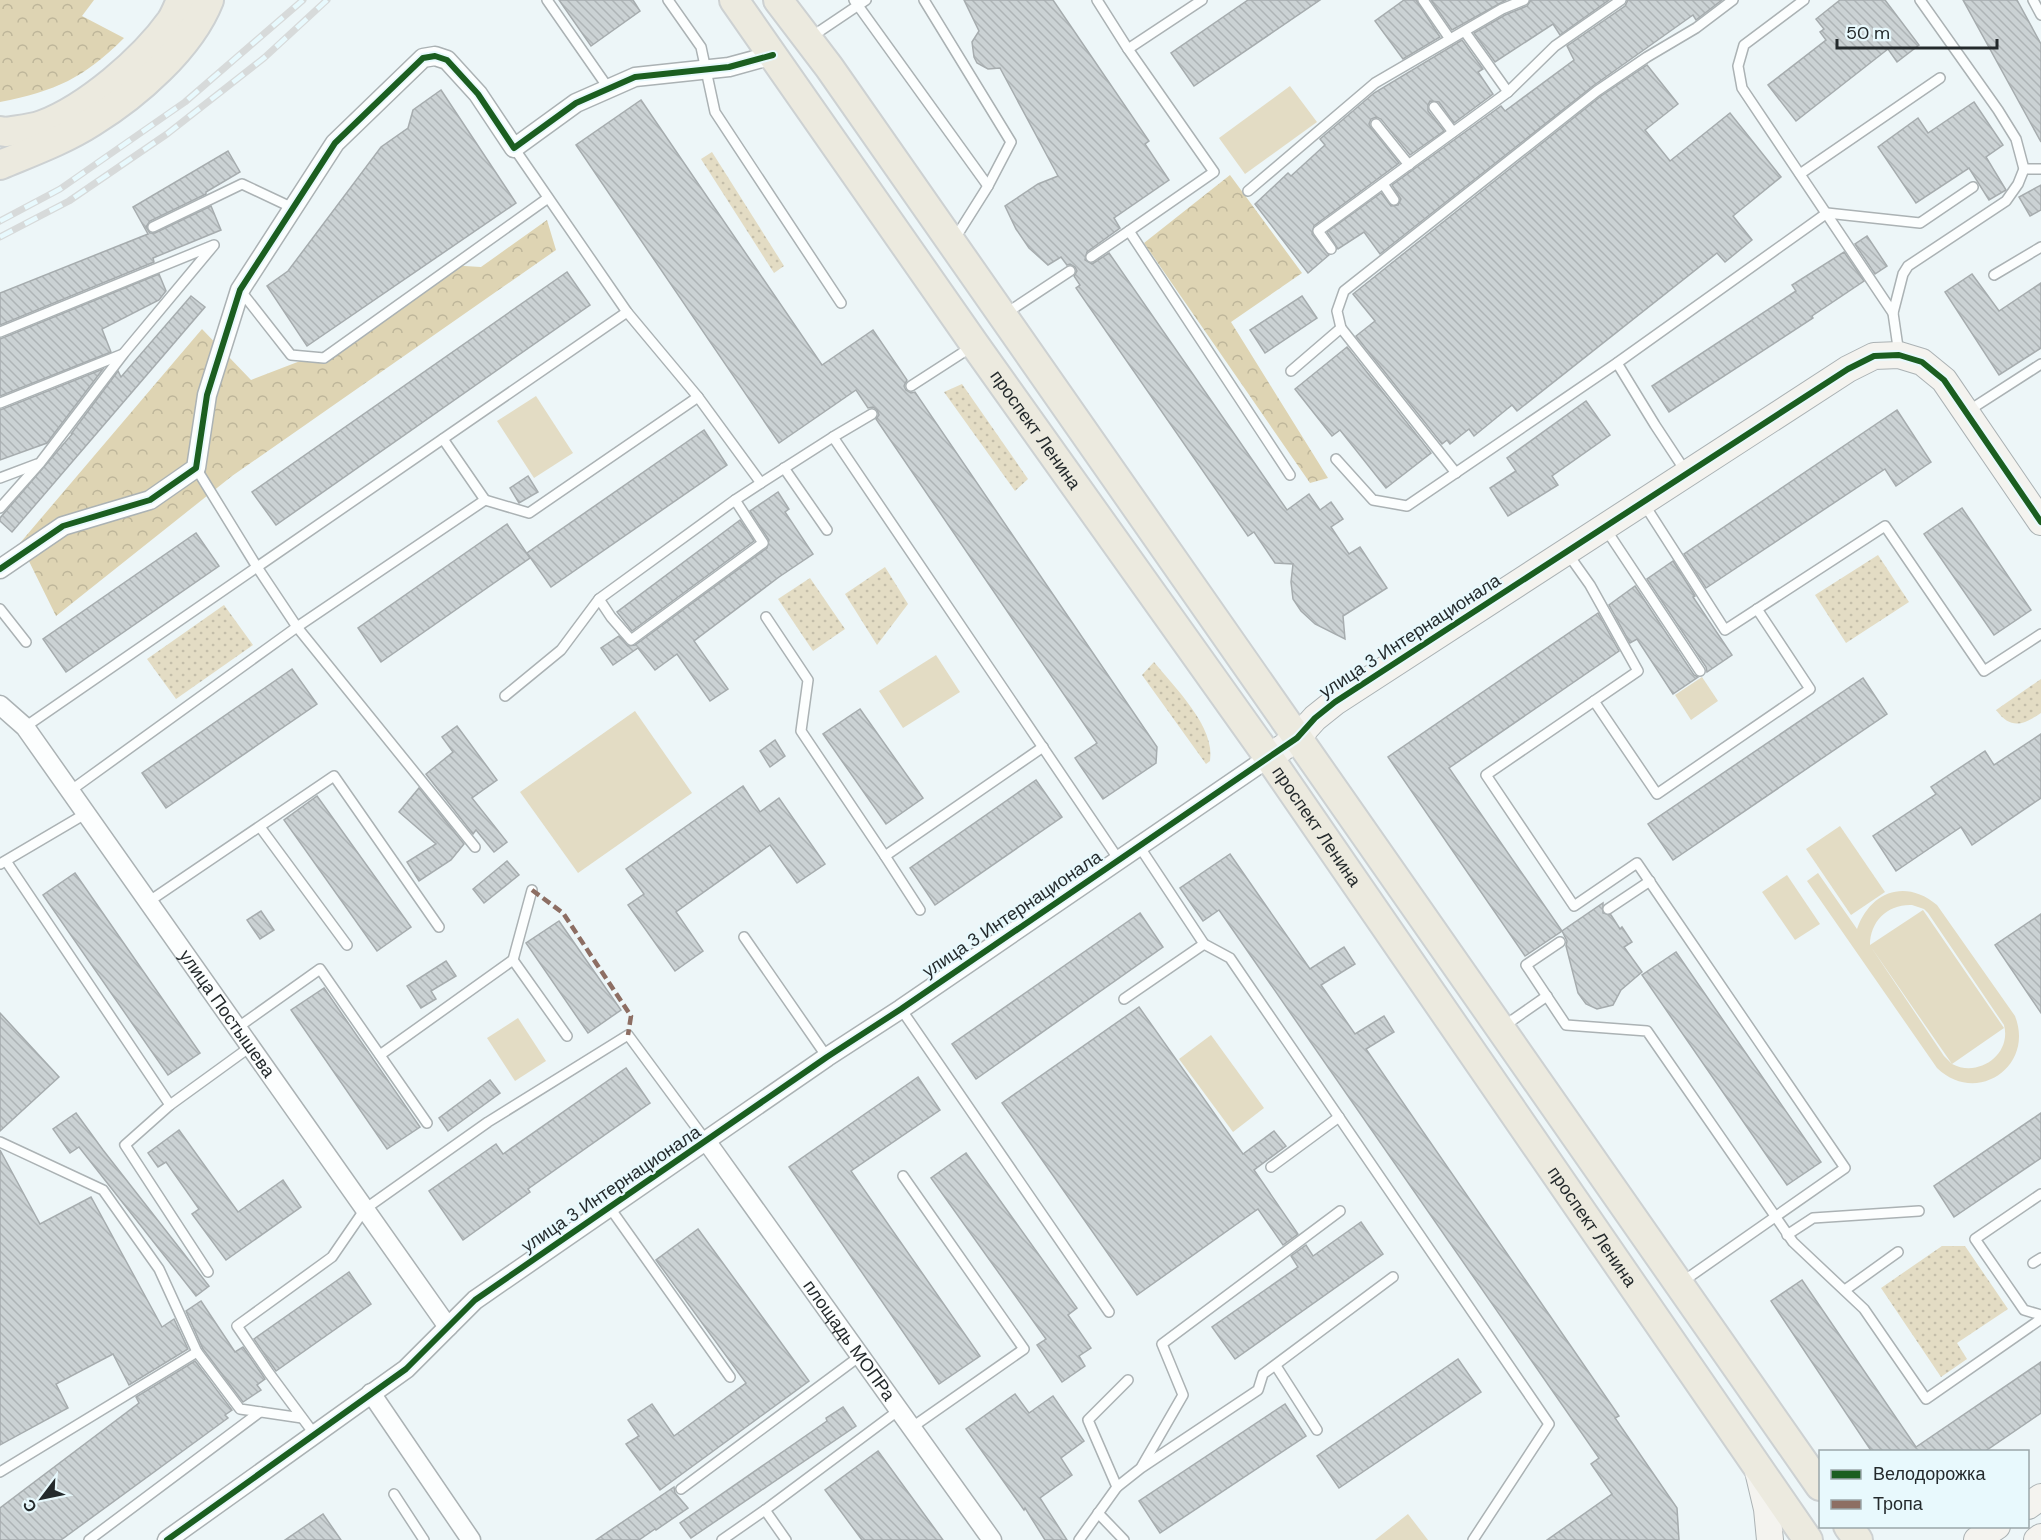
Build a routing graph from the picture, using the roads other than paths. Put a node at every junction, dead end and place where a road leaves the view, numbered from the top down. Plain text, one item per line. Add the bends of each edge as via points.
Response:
1 (181, 0) edge
2 (209, 0) edge
3 (547, 0) edge
4 (668, 0) edge
5 (734, 0) edge
6 (778, 0) edge
7 (924, 0) edge
8 (1097, 0) edge
9 (1202, 0) edge
10 (1423, 0) edge
11 (1496, 0) edge
12 (1524, 0) edge
13 (1621, 0) edge
14 (1733, 0) edge
15 (1804, 0) edge
16 (1920, 0) edge
17 (2033, 0) edge
18 (859, 2) edge
19 (1502, 9) junction
20 (2041, 15) edge
21 (1466, 32) junction
22 (807, 39) junction
23 (1450, 39) junction
24 (1128, 49) junction
25 (772, 55) junction
26 (706, 68) junction
27 (1940, 78) dead end
28 (609, 88) junction
29 (1508, 92) junction
30 (1434, 108) dead end
31 (1376, 124) dead end
32 (0, 131) edge
33 (1453, 132) junction
34 (514, 148) junction
35 (0, 165) edge
36 (1409, 165) junction
37 (2024, 169) junction
38 (2041, 169) edge
39 (1800, 174) junction
40 (1383, 184) junction
41 (988, 186) junction
42 (1973, 187) dead end
43 (1248, 191) dead end
44 (548, 198) junction
45 (1394, 200) dead end
46 (293, 208) junction
47 (1827, 213) junction
48 (153, 227) dead end
49 (1129, 231) junction
50 (952, 243) junction
51 (2041, 247) edge
52 (1331, 249) dead end
53 (1091, 258) dead end
54 (1070, 271) dead end
55 (1994, 275) dead end
56 (240, 290) junction
57 (842, 303) dead end
58 (627, 312) junction
59 (1893, 313) junction
60 (1002, 315) junction
61 (1341, 328) junction
62 (0, 332) edge
63 (975, 345) junction
64 (124, 353) junction
65 (1899, 355) junction
66 (1617, 363) junction
67 (2041, 364) edge
68 (1292, 370) dead end
69 (911, 386) dead end
70 (698, 397) junction
71 (0, 404) edge
72 (1966, 412) junction
73 (872, 414) dead end
74 (833, 437) junction
75 (443, 439) junction
76 (1336, 459) dead end
77 (40, 463) junction
78 (196, 468) junction
79 (784, 468) junction
80 (1456, 473) junction
81 (1688, 474) junction
82 (1290, 475) dead end
83 (0, 478) edge
84 (761, 483) junction
85 (485, 500) junction
86 (735, 500) junction
87 (1643, 502) junction
88 (0, 508) edge
89 (2041, 522) edge
90 (1604, 527) junction
91 (827, 530) dead end
92 (1567, 551) junction
93 (257, 567) junction
94 (0, 569) edge
95 (599, 599) junction
96 (0, 609) edge
97 (1757, 609) junction
98 (766, 617) dead end
99 (297, 627) junction
100 (2041, 634) edge
101 (26, 642) dead end
102 (1700, 671) dead end
103 (505, 696) dead end
104 (1594, 701) junction
105 (0, 705) edge
106 (25, 728) junction
107 (1297, 738) junction
108 (1043, 747) junction
109 (1268, 758) junction
110 (70, 791) junction
111 (86, 814) junction
112 (260, 826) junction
113 (1139, 846) junction
114 (476, 847) dead end
115 (885, 856) junction
116 (1119, 860) junction
117 (3, 862) edge
118 (1650, 881) junction
119 (532, 890) dead end
120 (148, 903) junction
121 (1608, 909) dead end
122 (920, 910) dead end
123 (440, 927) dead end
124 (744, 937) dead end
125 (1560, 942) dead end
126 (1204, 944) junction
127 (346, 945) dead end
128 (513, 960) junction
129 (1546, 996) junction
130 (1124, 999) dead end
131 (901, 1009) junction
132 (1503, 1027) junction
133 (237, 1028) junction
134 (567, 1036) dead end
135 (250, 1047) junction
136 (380, 1055) junction
137 (827, 1057) junction
138 (170, 1105) junction
139 (1339, 1117) junction
140 (427, 1124) dead end
141 (0, 1142) edge
142 (707, 1142) junction
143 (1271, 1167) dead end
144 (903, 1176) dead end
145 (2041, 1194) edge
146 (610, 1208) junction
147 (365, 1209) junction
148 (1340, 1211) dead end
149 (1920, 1211) dead end
150 (1775, 1216) junction
151 (1787, 1235) junction
152 (1898, 1252) dead end
153 (208, 1272) dead end
154 (1393, 1277) dead end
155 (1680, 1283) junction
156 (1845, 1290) junction
157 (1109, 1312) dead end
158 (2041, 1317) edge
159 (448, 1327) junction
160 (197, 1352) junction
161 (860, 1356) junction
162 (1276, 1365) junction
163 (730, 1377) dead end
164 (1128, 1380) dead end
165 (371, 1393) junction
166 (899, 1410) junction
167 (260, 1412) junction
168 (302, 1418) junction
169 (911, 1428) junction
170 (1317, 1430) dead end
171 (315, 1435) junction
172 (1756, 1462) junction
173 (1141, 1468) junction
174 (0, 1472) edge
175 (1819, 1483) edge
176 (1117, 1487) junction
177 (681, 1489) dead end
178 (394, 1494) dead end
179 (765, 1510) junction
180 (1098, 1513) junction
181 (1849, 1528) edge
182 (1995, 1528) edge
183 (2041, 1537) edge
184 (89, 1540) edge
185 (167, 1540) edge
186 (423, 1540) edge
187 (471, 1540) edge
188 (721, 1540) edge
189 (786, 1540) edge
190 (992, 1540) edge
191 (1079, 1540) edge
192 (1124, 1540) edge
193 (1473, 1540) edge
194 (1770, 1540) edge
195 (1808, 1540) edge
196 (1858, 1540) edge
197 (1977, 1540) edge
198 (2037, 1540) edge

1 - 32 main road via 172,20 148,48 73,111 40,126
2 - 35 main road via 192,32 169,60 135,90 93,122
3 - 28 lane
4 - 26 lane via 701,47
5 - 25 main road, проспект Ленина
6 - 22 main road, проспект Ленина
7 - 41 lane via 1011,142
8 - 24 lane
9 - 24 lane
10 - 23 lane
11 - 19 lane
12 - 19 lane
13 - 29 lane via 1555,46
14 - 61 lane via 1597,91 1344,291 1338,311
15 - 39 lane via 1744,45 1738,66 1742,88
16 - 37 lane via 2016,139
17 - 20 lane
18 - 22 lane
18 - 41 lane
19 - 21 lane
21 - 23 lane
21 - 29 lane
22 - 25 main road
22 - 50 main road, проспект Ленина
23 - 43 lane via 1376,83
24 - 49 lane via 1214,172
25 - 26 street via 729,67
25 - 63 main road, проспект Ленина
26 - 28 street via 635,77
26 - 57 lane via 715,112
27 - 39 lane
28 - 34 street via 576,103
29 - 33 lane
30 - 33 lane
31 - 36 lane
33 - 36 lane
34 - 44 lane
34 - 46 street via 478,94 447,60 423,58 334,143
36 - 40 lane
37 - 38 lane
37 - 59 lane via 2006,201 1908,266
39 - 47 lane
40 - 45 lane
40 - 52 lane via 1318,231
41 - 50 lane
42 - 47 lane via 1920,223
44 - 56 lane via 324,358 291,355
44 - 58 lane
46 - 48 lane via 242,184
46 - 56 street
47 - 59 lane
47 - 66 lane
49 - 53 lane
49 - 82 lane
50 - 60 main road, проспект Ленина
51 - 55 lane
54 - 60 lane
56 - 78 street via 207,395
58 - 70 lane
58 - 75 lane
59 - 65 lane
60 - 107 main road, проспект Ленина
61 - 68 lane
61 - 80 lane
62 - 64 lane via 214,245
63 - 69 lane
63 - 109 main road, проспект Ленина
64 - 71 lane
64 - 77 lane
65 - 72 street via 1922,362 1944,380
65 - 81 street, улица 3 Интернационала via 1874,356 1848,369
66 - 80 lane
66 - 81 lane
67 - 72 lane
70 - 84 lane
70 - 85 lane via 529,513
72 - 89 street
73 - 74 lane
74 - 79 lane
74 - 108 lane
75 - 85 lane
75 - 93 lane
76 - 80 lane via 1373,500 1407,506
77 - 83 lane
77 - 88 lane
78 - 93 lane
78 - 94 street via 150,500 63,526
79 - 84 lane
79 - 91 lane
81 - 87 street, улица 3 Интернационала
84 - 86 lane
85 - 99 lane
86 - 95 lane
86 - 95 lane via 763,543 631,640
87 - 90 street, улица 3 Интернационала
87 - 97 lane via 1725,630
90 - 92 street, улица 3 Интернационала
90 - 102 lane
92 - 104 lane via 1638,671
92 - 107 street, улица 3 Интернационала via 1335,702
93 - 99 lane
93 - 106 lane
95 - 103 lane via 561,650
96 - 101 lane
97 - 100 lane via 1885,526 1984,672
97 - 104 lane via 1810,689 1657,794
98 - 115 lane via 808,680 801,731
99 - 110 lane
99 - 114 lane
104 - 118 lane via 1486,775 1574,906 1636,863
105 - 106 street, улица Постышева
106 - 110 street, улица Постышева
107 - 109 street, улица 3 Интернационала
107 - 132 main road, проспект Ленина
108 - 115 lane
108 - 116 lane
109 - 113 street, улица 3 Интернационала
109 - 172 main road, проспект Ленина
110 - 111 street, улица Постышева
111 - 117 lane
111 - 120 street, улица Постышева
112 - 120 lane
112 - 123 lane via 334,777
112 - 127 lane
113 - 116 street, улица 3 Интернационала
113 - 126 lane
115 - 122 lane
116 - 131 street, улица 3 Интернационала
117 - 138 lane
118 - 121 lane
118 - 150 lane via 1845,1168
119 - 128 lane
120 - 133 street, улица Постышева
124 - 137 lane
125 - 129 lane via 1526,965
126 - 130 lane
126 - 139 lane via 1230,958
128 - 134 lane
128 - 136 lane
129 - 132 lane
129 - 150 lane via 1566,1025 1647,1031
131 - 137 street, улица 3 Интернационала
131 - 157 lane
132 - 155 main road, проспект Ленина
133 - 135 street, улица Постышева
133 - 136 lane via 320,969
135 - 138 lane
135 - 147 street, улица Постышева
136 - 140 lane
137 - 142 street, улица 3 Интернационала
138 - 153 lane via 125,1144
139 - 143 lane
139 - 193 lane via 1550,1424
141 - 160 lane via 103,1190 159,1269
142 - 146 street, улица 3 Интернационала
142 - 147 lane via 628,1035 488,1122
142 - 161 street, площадь МОПРа
144 - 169 lane via 1024,1349
145 - 158 lane via 1975,1239 2024,1310
146 - 159 street, улица 3 Интернационала via 475,1300
146 - 163 lane
147 - 159 street, улица Постышева
147 - 168 lane via 332,1257 237,1326
148 - 173 lane via 1162,1344 1183,1395
149 - 151 lane via 1813,1218
150 - 151 lane
150 - 155 lane
151 - 156 lane
152 - 156 lane
154 - 162 lane
155 - 175 main road, проспект Ленина
156 - 158 lane via 1864,1309 1926,1398
159 - 165 street, улица 3 Интернационала via 406,1368
160 - 167 lane via 240,1409
160 - 174 lane
161 - 166 street, площадь МОПРа
161 - 177 lane
162 - 170 lane
162 - 173 lane via 1263,1374 1258,1390
164 - 176 lane via 1088,1420
165 - 171 street, улица 3 Интернационала
165 - 187 street
166 - 169 street, площадь МОПРа
166 - 179 lane
167 - 168 lane
167 - 184 lane
168 - 171 lane
169 - 190 street, площадь МОПРа
171 - 185 street, улица 3 Интернационала
172 - 194 street
172 - 195 main road, проспект Ленина
173 - 176 lane
176 - 180 lane
178 - 186 lane
179 - 188 lane
179 - 189 lane
180 - 191 lane
180 - 192 lane
181 - 196 main road
182 - 197 street
183 - 198 street

